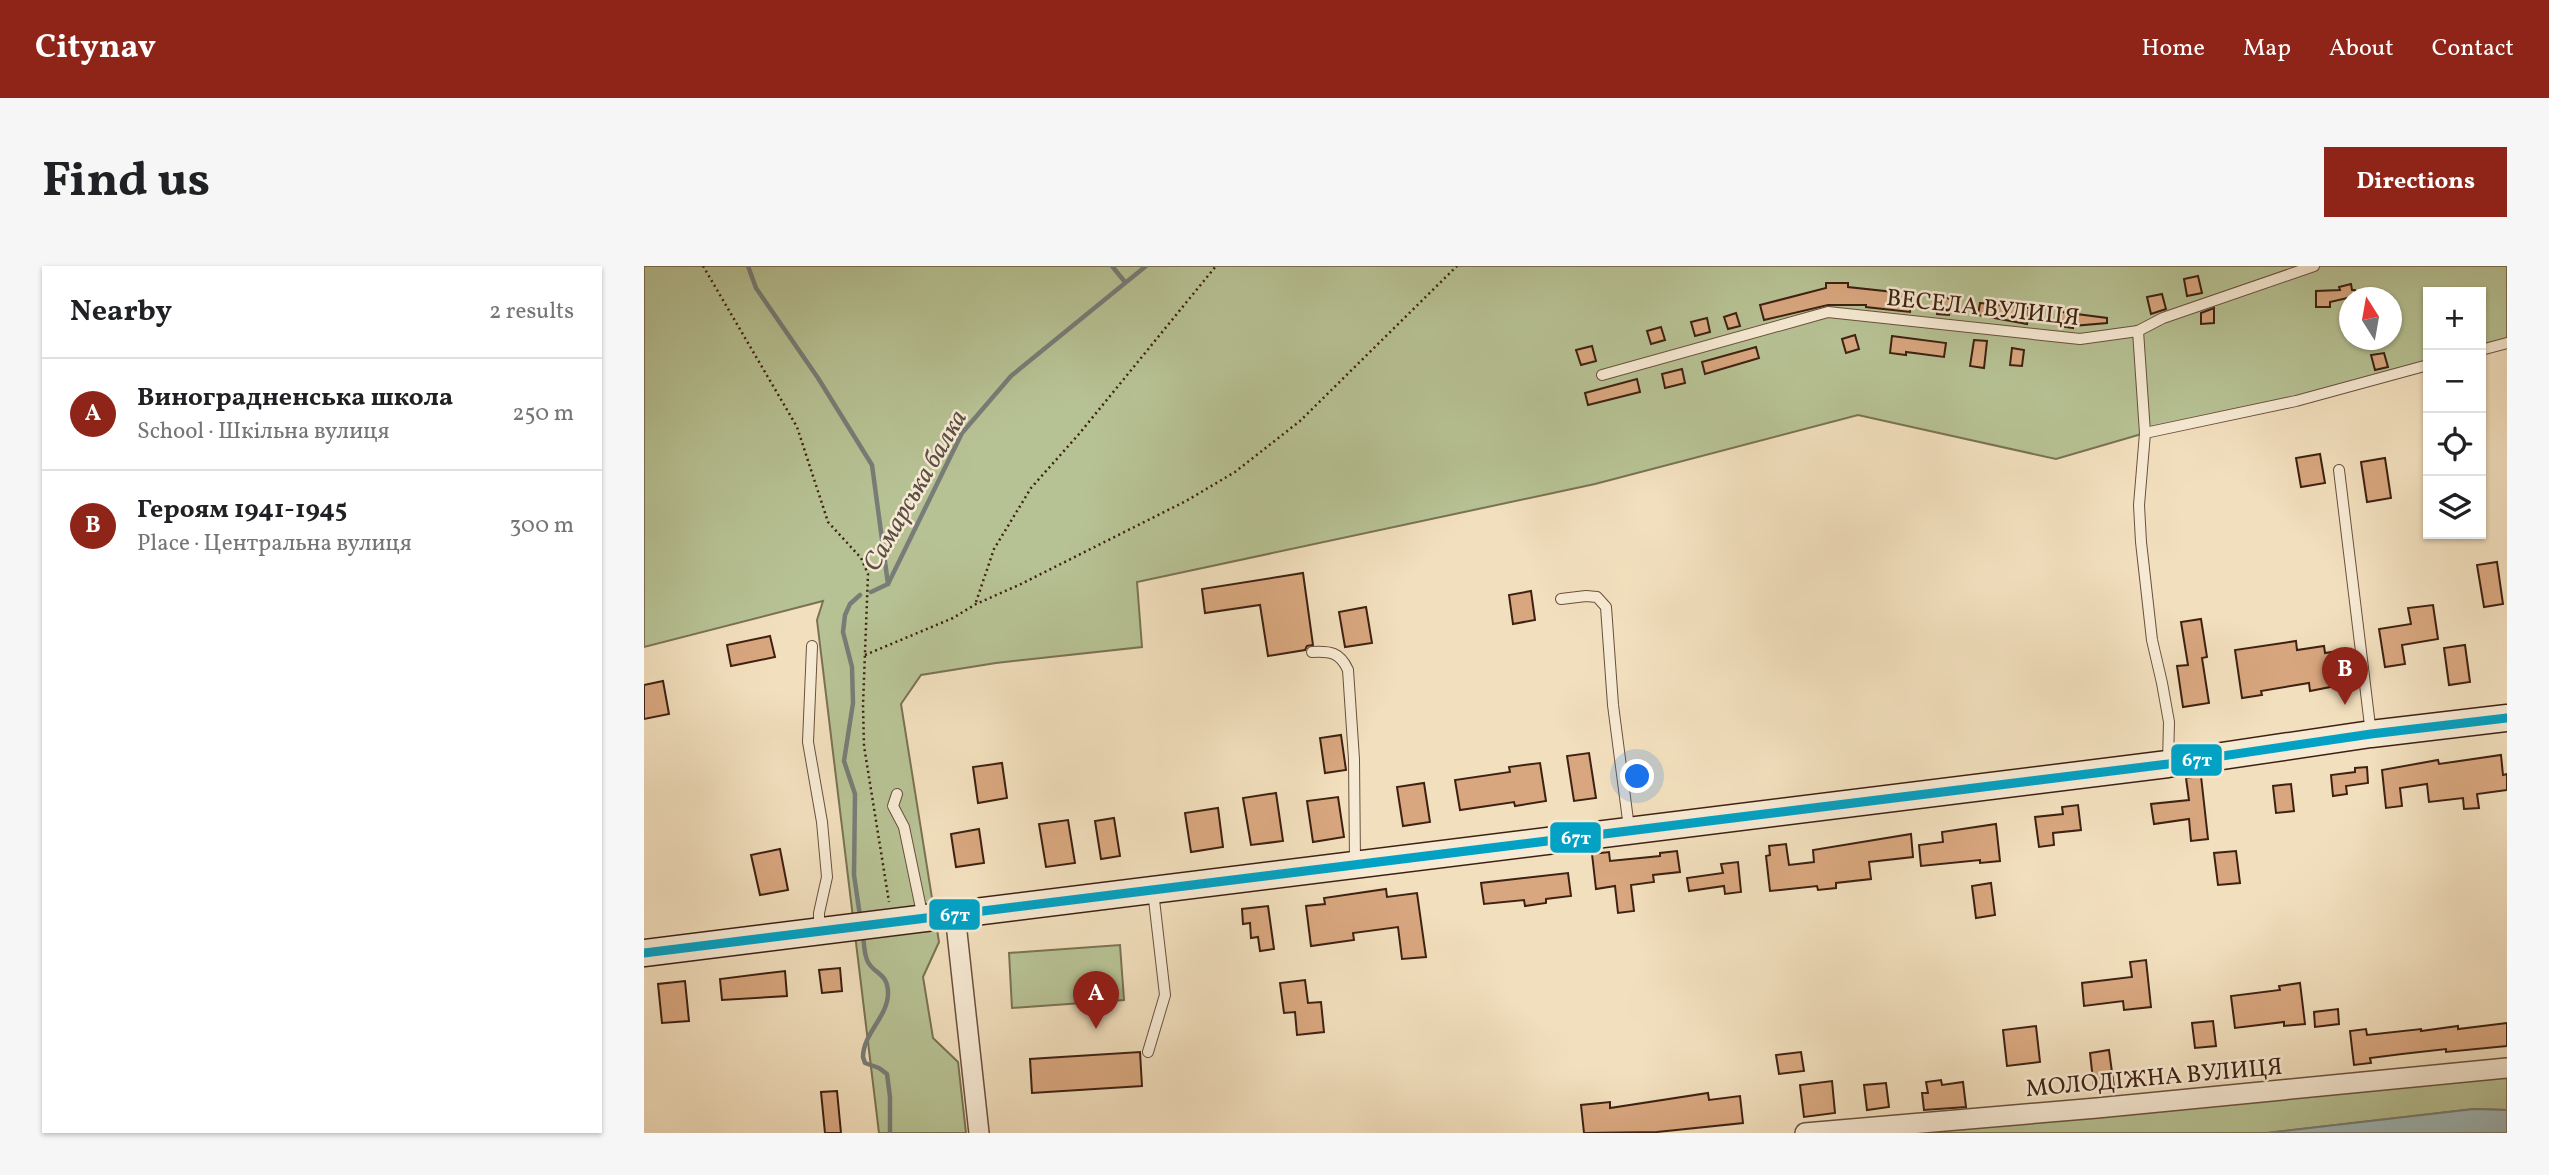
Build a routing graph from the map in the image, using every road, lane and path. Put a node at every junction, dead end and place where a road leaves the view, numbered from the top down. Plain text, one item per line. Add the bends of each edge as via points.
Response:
1 (703, 266) edge
2 (1216, 266) edge
3 (1457, 266) edge
4 (2314, 266) edge
5 (2138, 331) junction
6 (2507, 343) edge
7 (2486, 349) edge
8 (2423, 366) edge
9 (1602, 375) dead end
10 (2145, 433) junction
11 (2339, 470) dead end
12 (1561, 599) dead end
13 (976, 604) junction
14 (812, 646) dead end
15 (1312, 652) dead end
16 (865, 655) junction
17 (2507, 718) edge
18 (2371, 734) junction
19 (2168, 764) junction
20 (897, 794) dead end
21 (1629, 830) junction
22 (1355, 865) junction
23 (1153, 891) junction
24 (955, 914) junction
25 (923, 919) junction
26 (889, 924) junction
27 (832, 932) junction
28 (644, 953) edge
29 (1148, 1052) dead end
30 (2507, 1068) edge
31 (979, 1133) edge
32 (1805, 1133) edge

1 - 16 path via 797,427 828,522 861,558 868,574
2 - 13 path via 1031,488 995,549
3 - 13 path via 1309,413 1235,472 1186,501
4 - 5 lane, ВЕСЕЛА ВУЛИЦЯ via 2163,317
5 - 9 lane, ВЕСЕЛА ВУЛИЦЯ via 2080,339 1828,312
5 - 10 lane
6 - 7 lane
8 - 10 lane via 2296,401
10 - 19 lane via 2141,542 2152,640 2169,722
11 - 18 lane
12 - 21 lane via 1597,597 1606,607
13 - 16 path
14 - 27 lane via 808,742 826,868 819,913
15 - 22 lane via 1336,654 1348,670
16 - 26 path via 864,746
17 - 18 street
18 - 19 street
19 - 21 street
20 - 25 lane via 893,806 904,827
21 - 22 street
22 - 23 street
23 - 24 street
23 - 29 lane via 1165,995
24 - 25 street
24 - 31 street
25 - 26 street
26 - 27 street
27 - 28 street
30 - 32 street, МОЛОДІЖНА ВУЛИЦЯ

